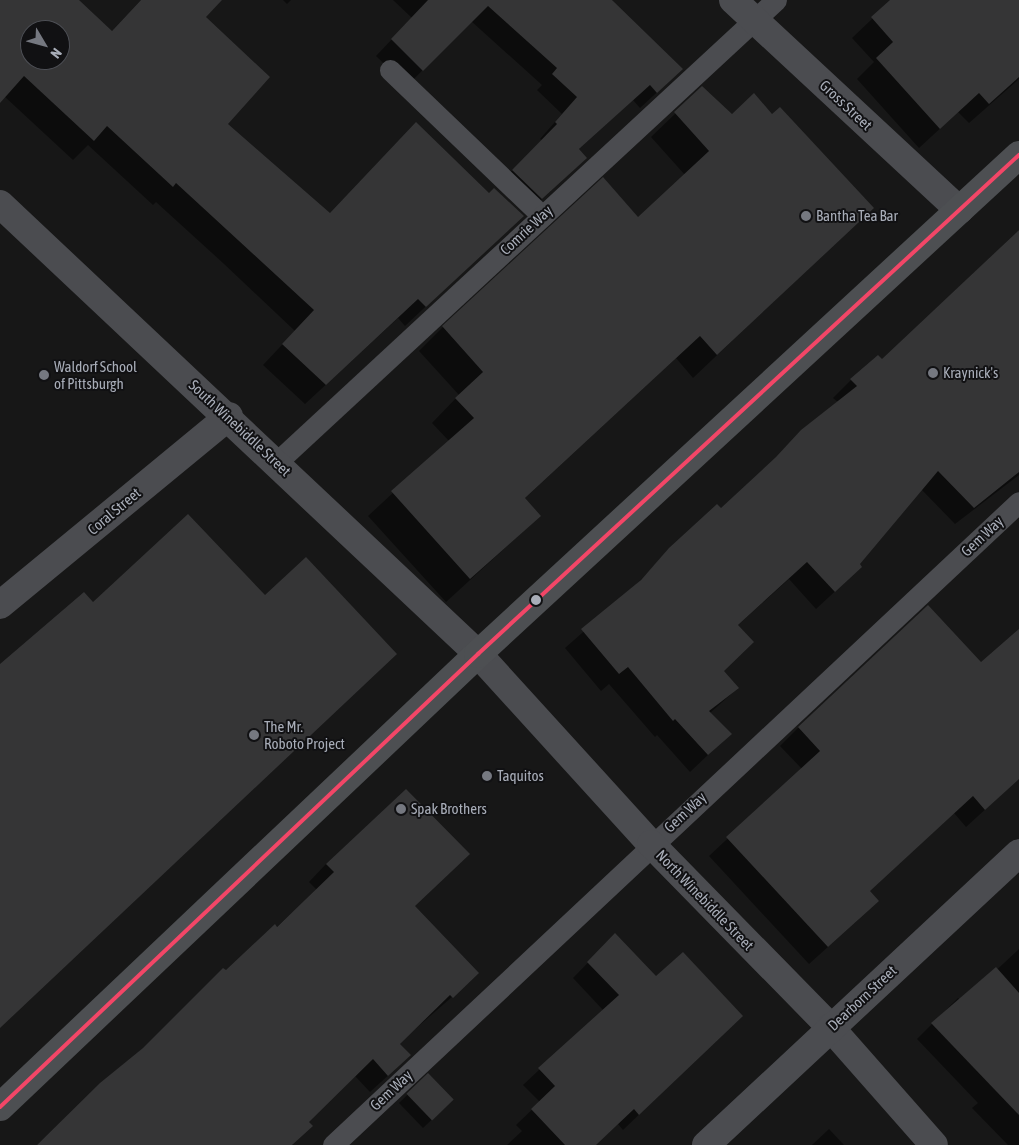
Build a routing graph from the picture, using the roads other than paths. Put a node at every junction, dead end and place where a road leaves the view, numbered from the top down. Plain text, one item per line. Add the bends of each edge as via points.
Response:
1 (733, 0) edge
2 (776, 0) edge
3 (755, 20) junction
4 (390, 70) dead end
5 (1019, 155) edge
6 (0, 204) edge
7 (959, 210) junction
8 (542, 216) junction
9 (229, 416) junction
10 (277, 462) junction
11 (1019, 502) edge
12 (0, 605) edge
13 (478, 654) junction
14 (651, 844) junction
15 (1019, 853) edge
16 (830, 1027) junction
17 (0, 1107) edge
18 (333, 1145) edge
19 (706, 1145) edge
20 (934, 1145) edge

1 - 3 street, Gross Street
2 - 3 lane, Comrie Way
3 - 7 street, Gross Street
3 - 8 lane, Comrie Way
4 - 8 lane
5 - 7 main road
6 - 9 street, South Winebiddle Street
7 - 13 main road
8 - 10 lane, Comrie Way
9 - 10 street, South Winebiddle Street
9 - 12 street, Coral Street
10 - 13 street, South Winebiddle Street
11 - 14 lane, Gem Way
13 - 14 street, North Winebiddle Street
13 - 17 main road
14 - 16 street, North Winebiddle Street
14 - 18 lane, Gem Way
15 - 16 street, Dearborn Street
16 - 19 street, Dearborn Street
16 - 20 street, North Winebiddle Street

